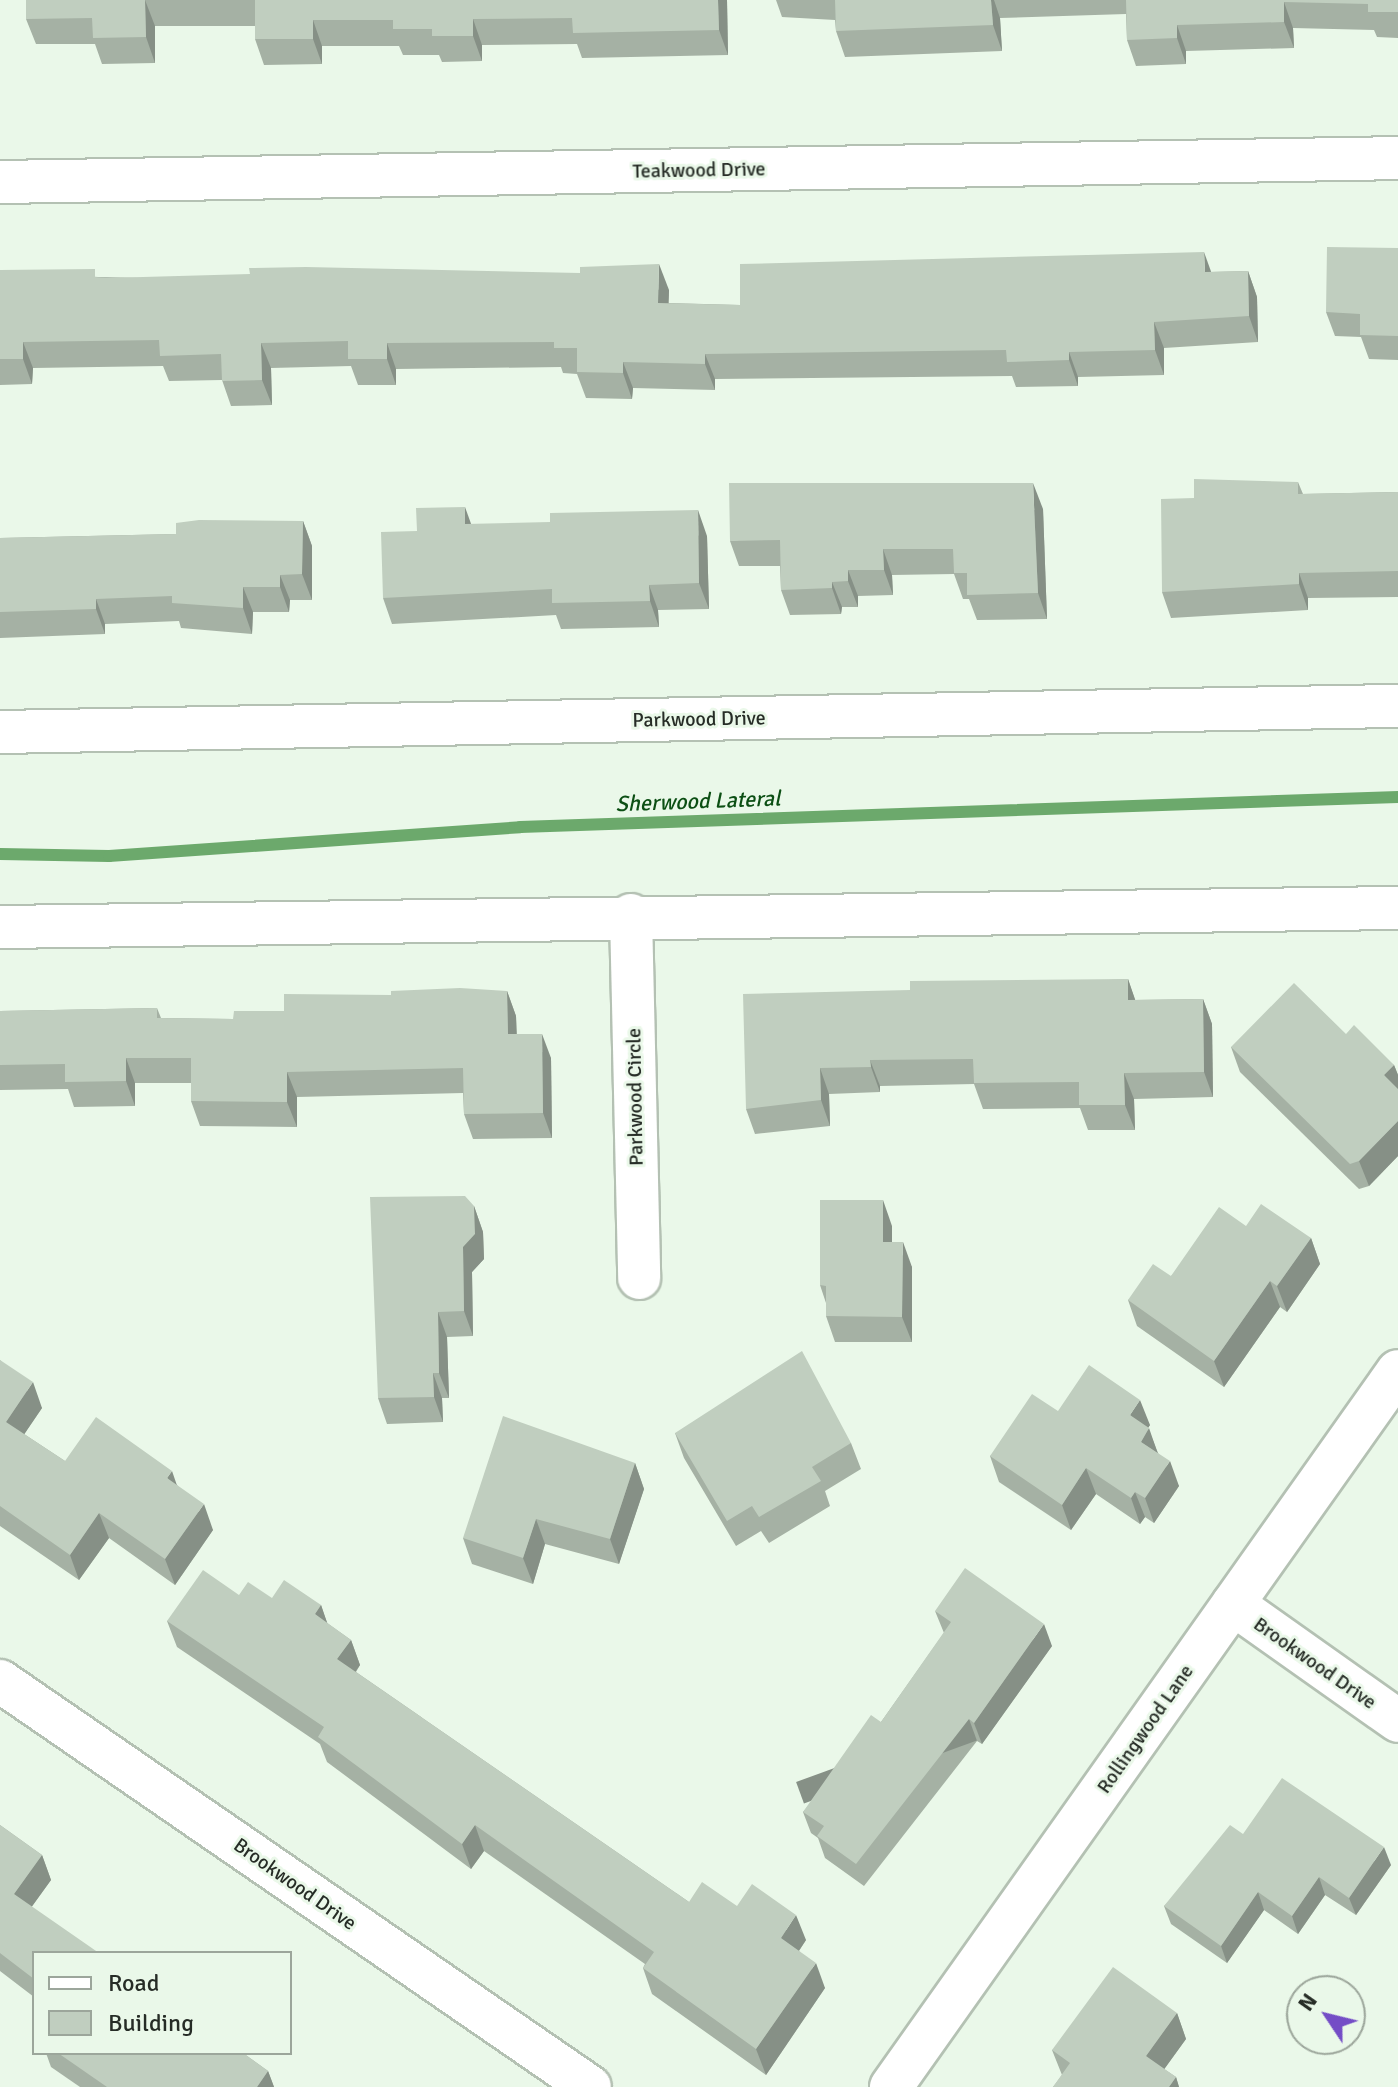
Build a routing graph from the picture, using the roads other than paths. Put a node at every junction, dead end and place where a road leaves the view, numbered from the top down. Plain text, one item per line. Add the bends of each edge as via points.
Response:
1 (1398, 158) edge
2 (0, 182) edge
3 (1398, 706) edge
4 (0, 732) edge
5 (1398, 908) edge
6 (631, 915) junction
7 (0, 927) edge
8 (639, 1278) dead end
9 (1398, 1371) edge
10 (1233, 1604) junction
11 (0, 1681) edge
12 (1398, 1721) edge
13 (590, 2087) edge
14 (891, 2087) edge

1 - 2 street, Teakwood Drive
3 - 4 street, Parkwood Drive
5 - 6 street
6 - 7 street
6 - 8 street, Parkwood Circle
9 - 10 street, Rollingwood Lane
10 - 12 street, Brookwood Drive
10 - 14 street, Rollingwood Lane
11 - 13 street, Brookwood Drive

